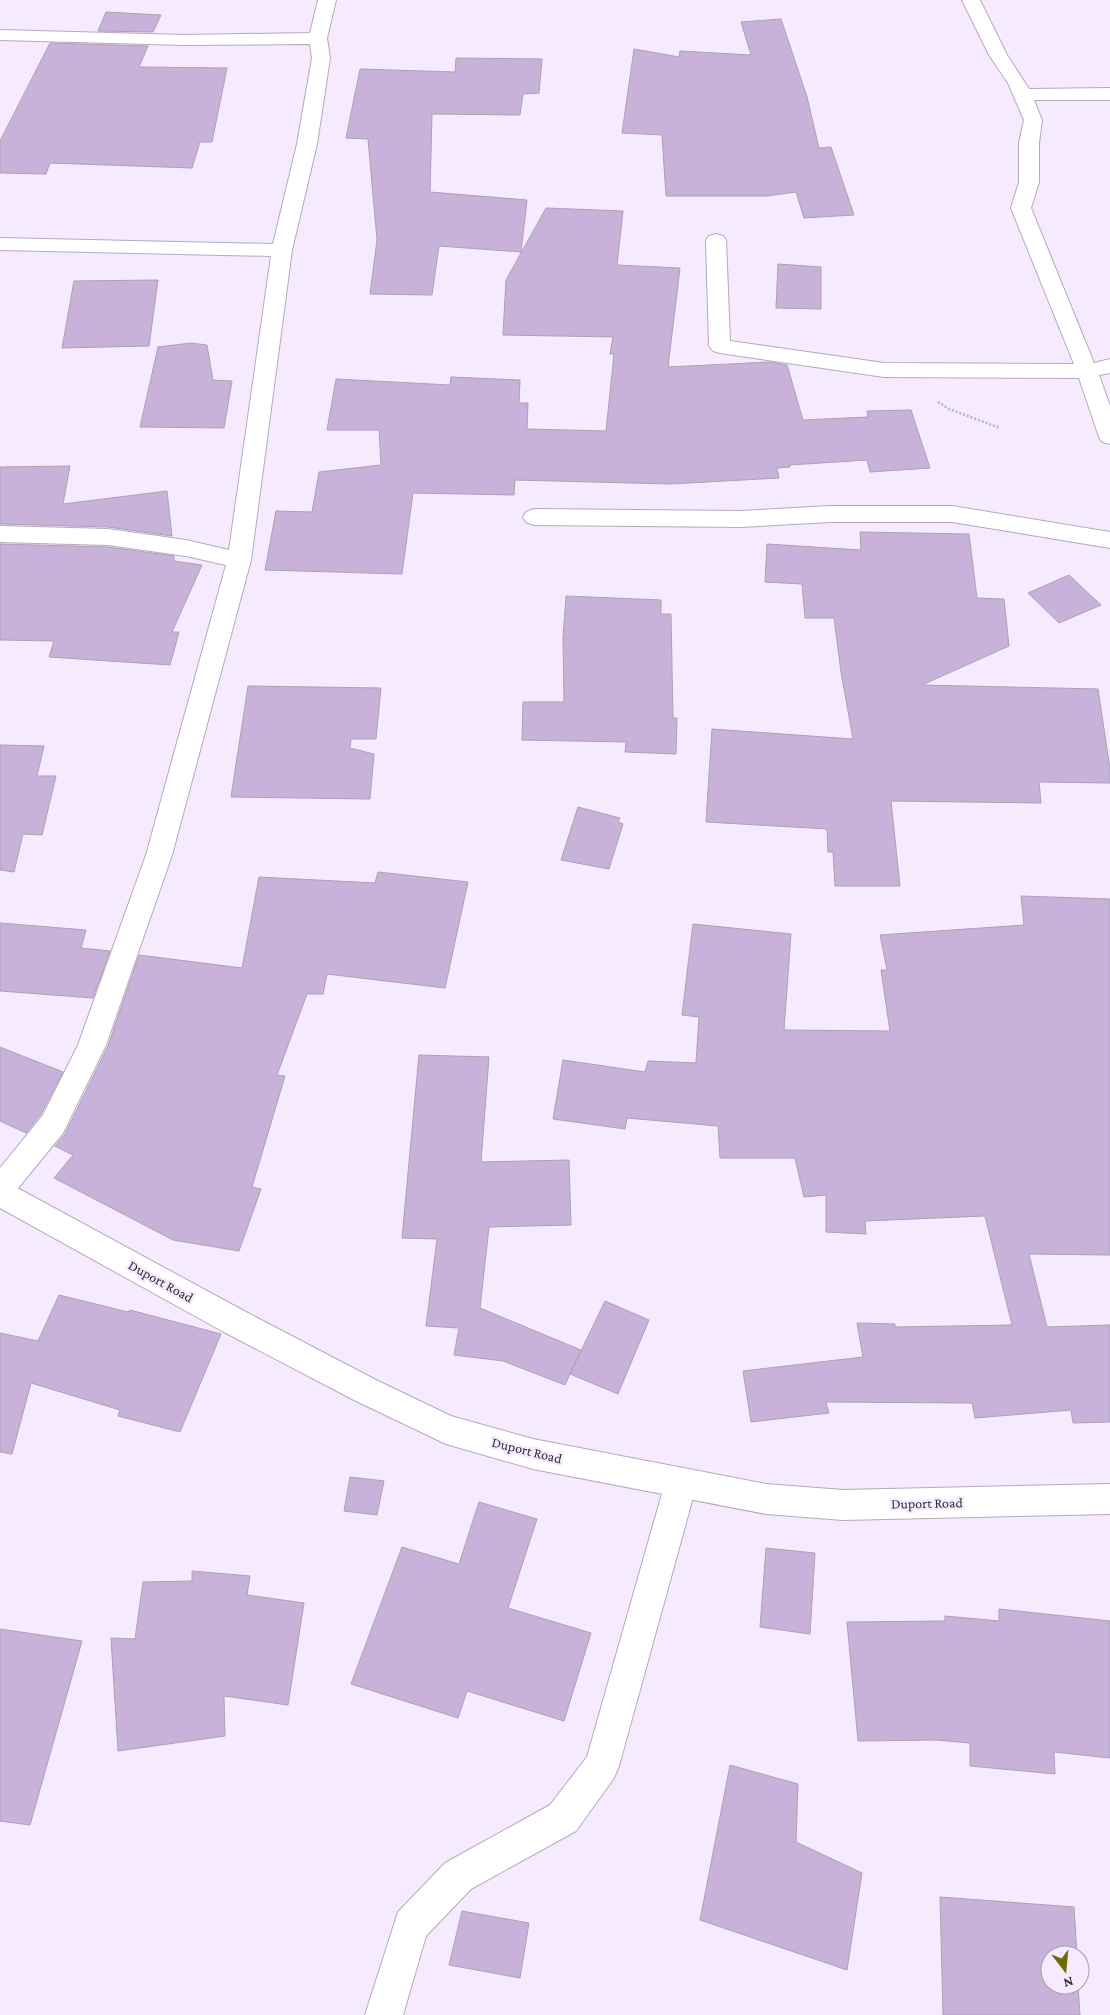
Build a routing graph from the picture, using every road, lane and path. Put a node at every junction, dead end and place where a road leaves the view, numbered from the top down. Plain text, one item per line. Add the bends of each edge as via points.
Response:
1 (327, 0) edge
2 (971, 0) edge
3 (0, 35) edge
4 (318, 38) junction
5 (1110, 94) edge
6 (1022, 95) junction
7 (716, 240) dead end
8 (0, 244) edge
9 (282, 250) junction
10 (1110, 366) edge
11 (1087, 371) junction
12 (1110, 437) edge
13 (534, 518) dead end
14 (0, 534) edge
15 (1110, 540) edge
16 (239, 560) junction
17 (0, 1191) edge
18 (681, 1483) junction
19 (1110, 1500) edge
20 (383, 2012) edge

1 - 4 street
2 - 6 street
3 - 4 street via 185,40
4 - 9 street via 321,58 307,144
5 - 6 street
6 - 11 street via 1033,120 1029,143 1029,182 1021,208
7 - 11 street via 720,346 884,370
8 - 9 street
9 - 16 street
10 - 11 street
11 - 12 street
13 - 15 street via 741,519 830,514 952,514
14 - 16 street via 108,537 186,548
16 - 17 street via 159,855 92,1045 54,1124
17 - 18 street, Duport Road via 233,1321 446,1429 534,1454
18 - 19 street, Duport Road via 766,1500 844,1505
18 - 20 street via 602,1766 564,1818 458,1876 411,1925

